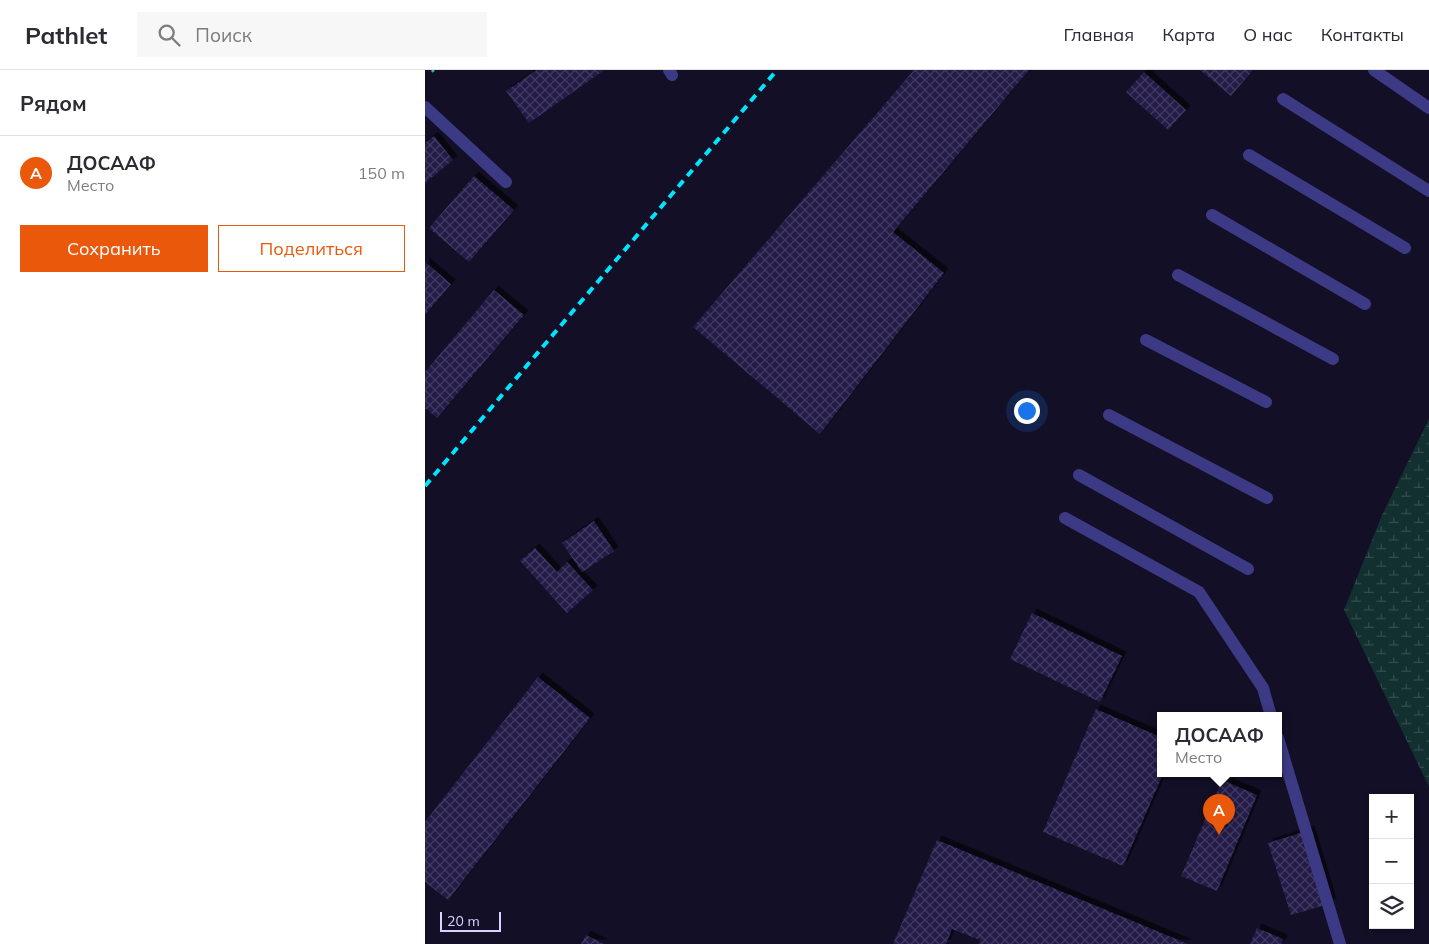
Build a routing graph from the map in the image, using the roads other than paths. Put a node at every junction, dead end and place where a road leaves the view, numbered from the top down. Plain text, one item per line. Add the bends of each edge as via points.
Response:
1 (1374, 70) edge
2 (1283, 99) dead end
3 (425, 107) edge
4 (1429, 108) edge
5 (1249, 155) dead end
6 (506, 182) dead end
7 (1429, 192) edge
8 (1212, 215) dead end
9 (1405, 248) dead end
10 (1178, 275) dead end
11 (1365, 304) dead end
12 (1146, 340) dead end
13 (1333, 359) dead end
14 (1266, 402) dead end
15 (1109, 415) dead end
16 (1079, 475) dead end
17 (1267, 498) dead end
18 (1065, 518) dead end
19 (1248, 569) dead end
20 (1270, 712) edge
21 (1282, 751) edge
22 (1340, 944) edge

1 - 4 lane
2 - 7 lane
3 - 6 lane
5 - 9 lane
8 - 11 lane
10 - 13 lane
12 - 14 lane
15 - 17 lane
16 - 19 lane
18 - 20 lane via 1199,592 1263,688
21 - 22 lane

